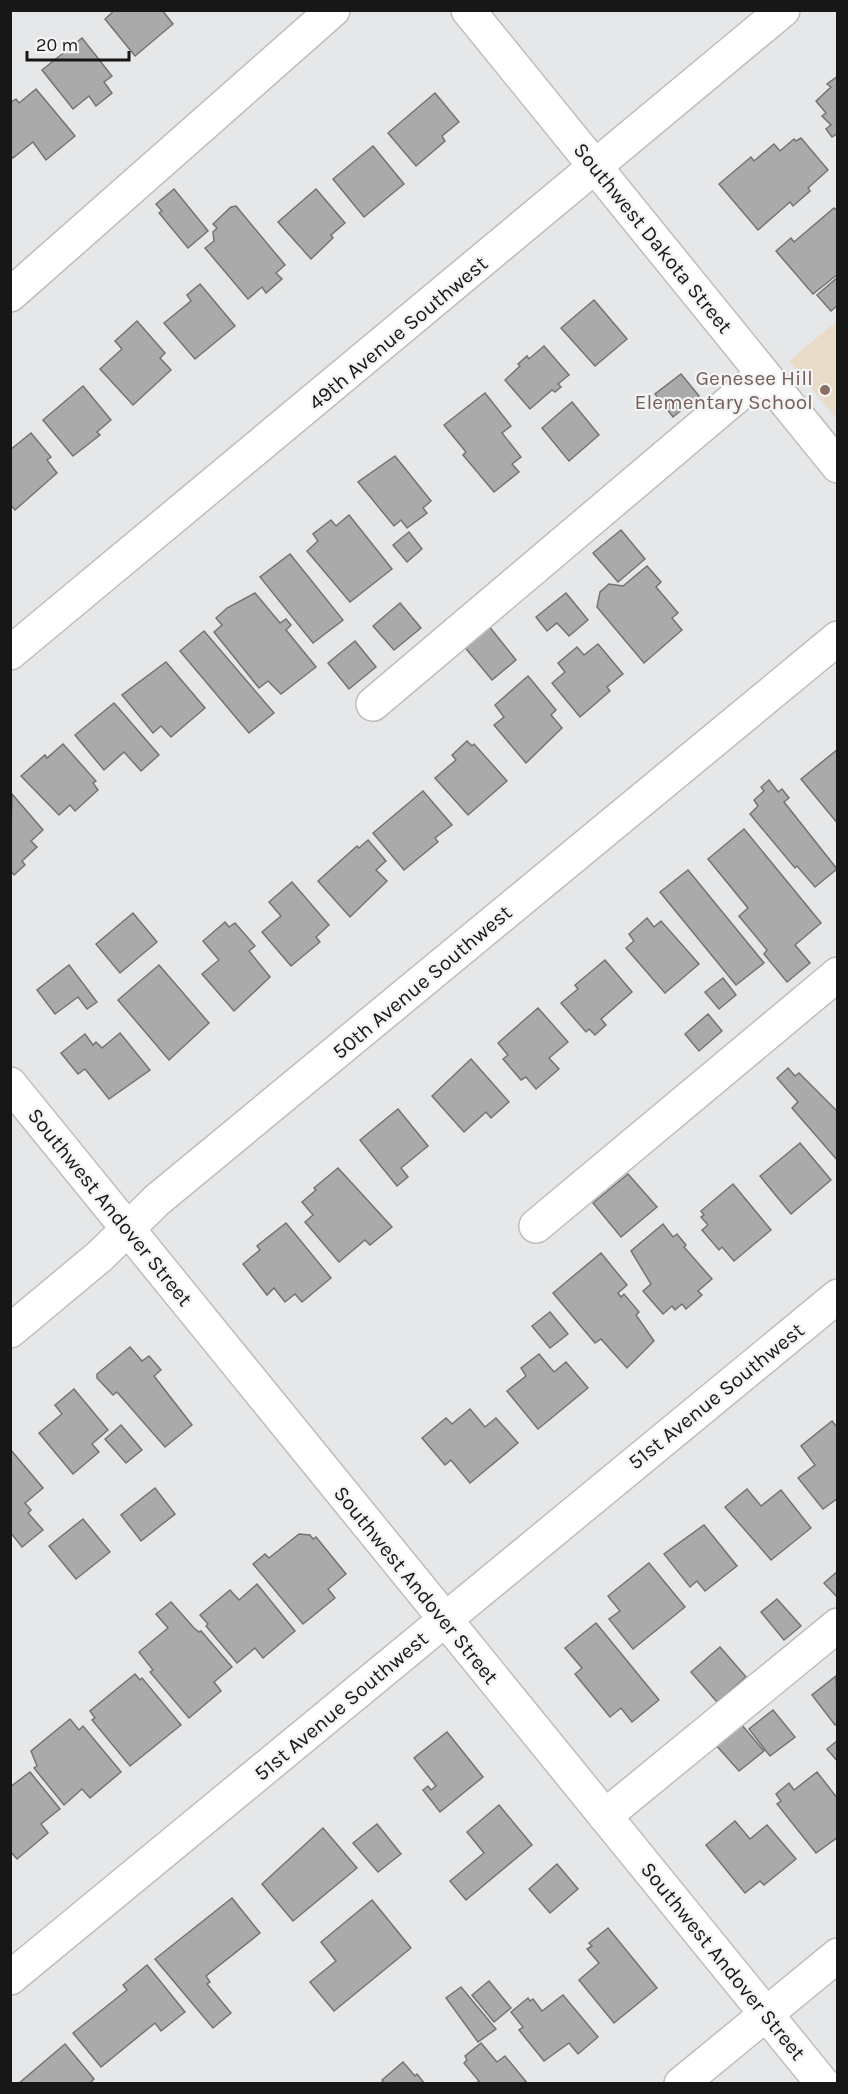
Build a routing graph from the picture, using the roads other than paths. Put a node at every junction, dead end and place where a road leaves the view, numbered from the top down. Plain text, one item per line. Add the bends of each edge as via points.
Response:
1 (333, 10) edge
2 (468, 10) edge
3 (783, 10) edge
4 (596, 169) junction
5 (10, 295) edge
6 (763, 374) junction
7 (837, 466) edge
8 (837, 638) edge
9 (10, 653) edge
10 (373, 704) dead end
11 (837, 974) edge
12 (10, 1084) edge
13 (536, 1226) dead end
14 (128, 1228) junction
15 (837, 1296) edge
16 (10, 1331) edge
17 (444, 1620) junction
18 (837, 1625) edge
19 (605, 1816) junction
20 (837, 1955) edge
21 (10, 1978) edge
22 (766, 2013) junction
23 (681, 2084) edge
24 (823, 2084) edge

1 - 5 street
2 - 4 street, Southwest Dakota Street
3 - 4 street, 49th Avenue Southwest
4 - 6 street, Southwest Dakota Street
4 - 9 street, 49th Avenue Southwest
6 - 7 street, Southwest Dakota Street
6 - 10 street
8 - 14 street, 50th Avenue Southwest
11 - 13 street
12 - 14 street, Southwest Andover Street
14 - 16 street, 50th Avenue Southwest
14 - 17 street, Southwest Andover Street
15 - 17 street, 51st Avenue Southwest
17 - 19 street, Southwest Andover Street
17 - 21 street, 51st Avenue Southwest
18 - 19 street
19 - 22 street, Southwest Andover Street
20 - 22 street
22 - 23 street
22 - 24 street, Southwest Andover Street

